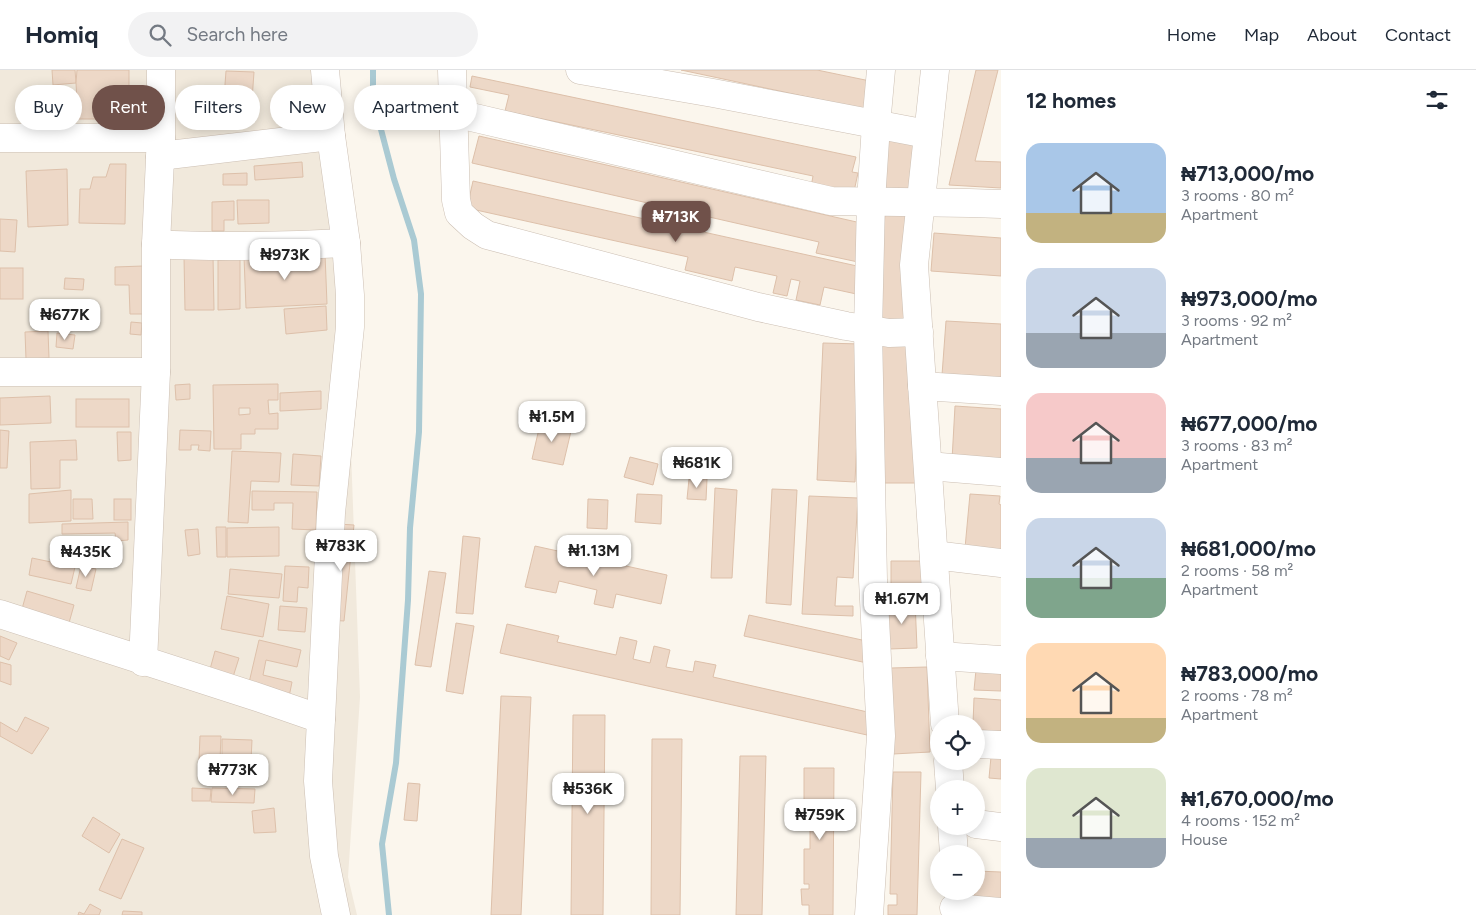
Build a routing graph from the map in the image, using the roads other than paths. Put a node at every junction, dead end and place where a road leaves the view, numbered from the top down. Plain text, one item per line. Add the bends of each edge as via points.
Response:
1 (161, 70) edge
2 (325, 70) edge
3 (452, 70) edge
4 (580, 70) edge
5 (882, 70) edge
6 (935, 70) edge
7 (453, 85) edge
8 (477, 118) edge
9 (876, 125) junction
10 (454, 130) edge
11 (927, 134) junction
12 (331, 136) junction
13 (0, 138) edge
14 (161, 147) junction
15 (871, 202) junction
16 (921, 202) junction
17 (1001, 204) edge
18 (346, 243) junction
19 (156, 244) junction
20 (868, 330) junction
21 (919, 332) junction
22 (0, 372) edge
23 (156, 372) junction
24 (922, 386) junction
25 (1001, 391) edge
26 (928, 466) junction
27 (1001, 472) edge
28 (934, 555) junction
29 (1001, 563) edge
30 (0, 614) edge
31 (940, 656) junction
32 (1001, 660) edge
33 (143, 662) junction
34 (944, 715) edge
35 (321, 719) junction
36 (985, 744) edge
37 (1001, 745) edge
38 (985, 825) edge
39 (1001, 827) edge
40 (954, 905) edge
41 (1001, 912) edge
42 (336, 915) edge
43 (869, 915) edge

1 - 14 street
2 - 12 street
3 - 7 street
4 - 9 street
5 - 9 street
6 - 11 street
8 - 15 street via 832,201
9 - 11 street
9 - 15 street
10 - 20 street via 459,213 487,235 758,307
11 - 16 street
12 - 14 street
12 - 18 street
13 - 14 street
14 - 19 street
15 - 16 street
15 - 20 street
16 - 17 street
16 - 21 street via 914,265
18 - 19 street via 254,247
18 - 35 street via 350,327 331,514
19 - 23 street
20 - 21 street
20 - 43 street via 873,580 881,736
21 - 24 street
22 - 23 street
23 - 33 street
24 - 25 street
24 - 26 street
26 - 27 street
26 - 28 street
28 - 29 street
28 - 31 street
30 - 33 street
31 - 32 street
31 - 34 street
33 - 35 street
35 - 42 street via 318,782 321,824
36 - 37 street
38 - 39 street
40 - 41 street

